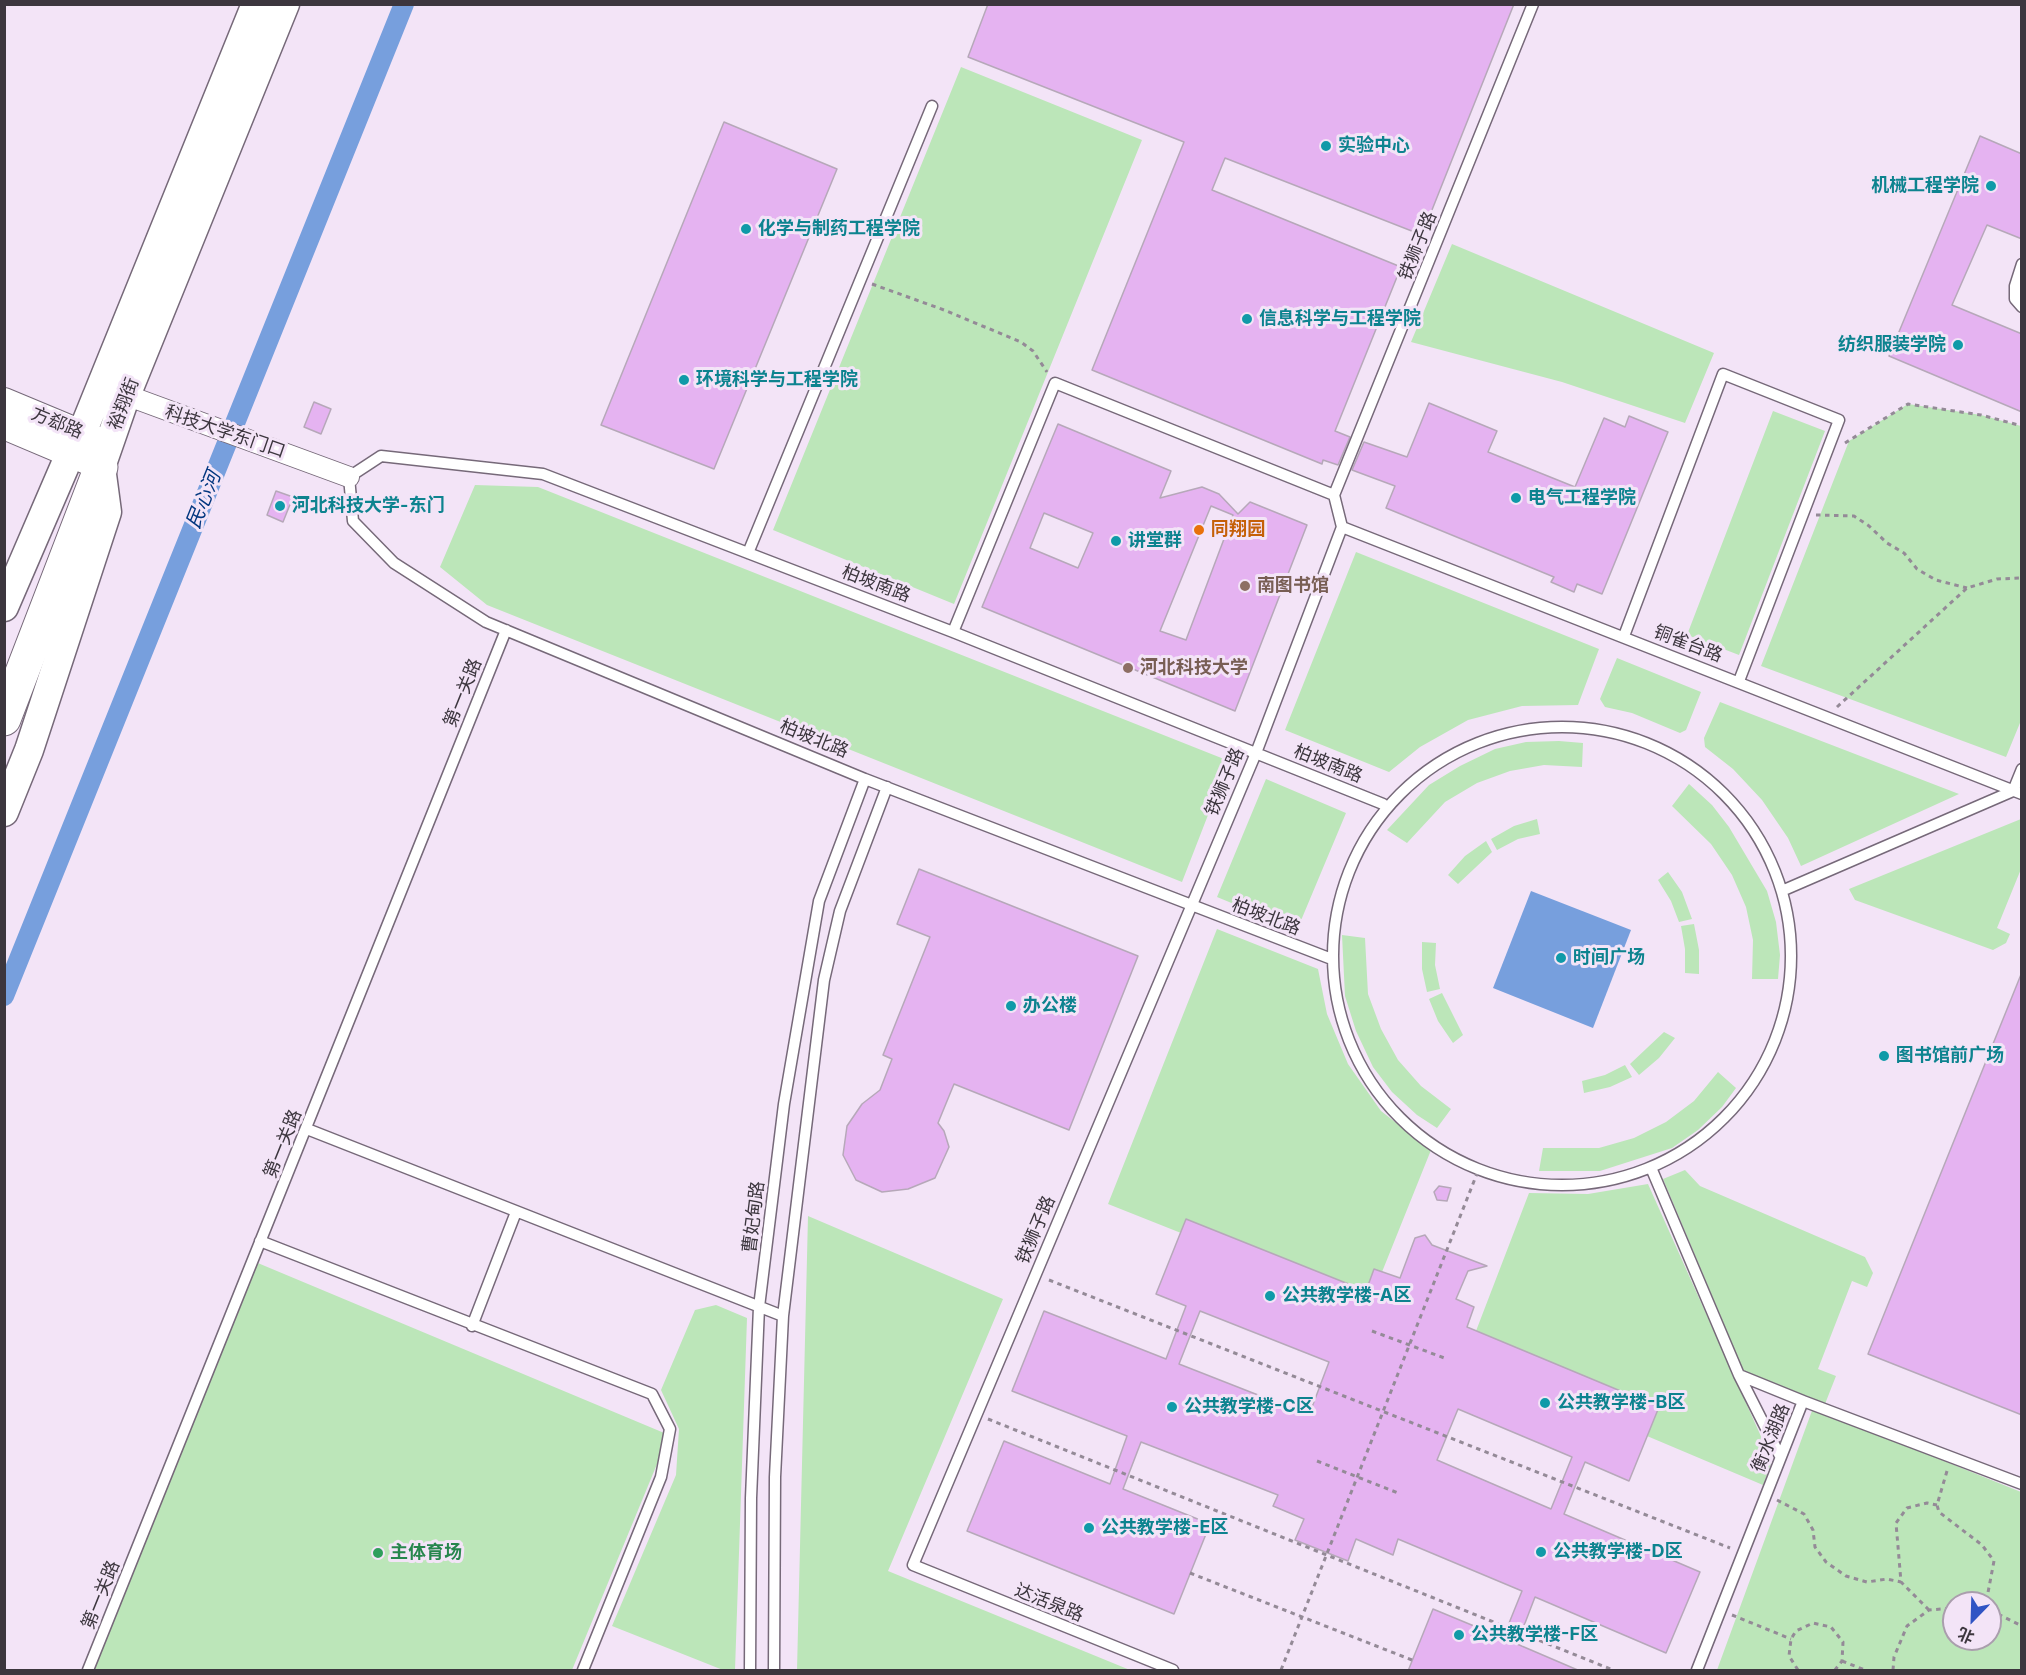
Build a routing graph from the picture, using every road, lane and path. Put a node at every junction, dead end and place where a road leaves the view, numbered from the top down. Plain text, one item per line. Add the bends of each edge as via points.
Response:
1 (1533, 4) edge
2 (276, 5) edge
3 (932, 105) dead end
4 (2022, 264) edge
5 (860, 280) junction
6 (2022, 307) edge
7 (1055, 383) junction
8 (114, 390) junction
9 (4, 401) edge
10 (4, 426) edge
11 (2022, 426) edge
12 (76, 443) junction
13 (105, 455) junction
14 (1823, 457) junction
15 (349, 477) junction
16 (1334, 495) junction
17 (1801, 514) junction
18 (1342, 527) junction
19 (748, 553) junction
20 (2022, 578) edge
21 (1967, 588) junction
22 (4, 607) edge
23 (506, 630) junction
24 (953, 632) junction
25 (1624, 636) junction
26 (1739, 681) junction
27 (1827, 716) junction
28 (4, 718) edge
29 (1256, 753) junction
30 (2022, 769) edge
31 (865, 779) junction
32 (887, 787) junction
33 (2017, 792) edge
34 (1383, 804) junction
35 (4, 812) edge
36 (1784, 890) junction
37 (1191, 906) junction
38 (1329, 958) junction
39 (307, 1129) junction
40 (1480, 1166) junction
41 (1652, 1170) junction
42 (516, 1212) junction
43 (260, 1241) junction
44 (1035, 1275) junction
45 (759, 1307) junction
46 (783, 1316) junction
47 (472, 1326) junction
48 (1372, 1331) dead end
49 (1409, 1345) junction
50 (1447, 1359) dead end
51 (1739, 1375) junction
52 (1803, 1401) junction
53 (1383, 1412) junction
54 (976, 1414) junction
55 (1780, 1456) junction
56 (1951, 1457) junction
57 (1317, 1461) dead end
58 (1357, 1477) junction
59 (2022, 1484) edge
60 (1398, 1492) dead end
61 (1765, 1495) junction
62 (1937, 1505) junction
63 (1743, 1552) junction
64 (1326, 1555) junction
65 (913, 1565) joint
66 (1190, 1573) dead end
67 (1901, 1582) junction
68 (1988, 1591) edge
69 (1942, 1609) edge
70 (1720, 1610) junction
71 (1929, 1610) junction
72 (1303, 1616) junction
73 (2002, 1616) edge
74 (2022, 1626) edge
75 (1791, 1639) junction
76 (1412, 1660) dead end
77 (1842, 1661) junction
78 (88, 1671) edge
79 (583, 1671) edge
80 (750, 1671) edge
81 (774, 1671) edge
82 (1173, 1671) edge
83 (1281, 1671) edge
84 (1613, 1671) edge
85 (1697, 1671) edge
86 (1798, 1671) edge
87 (1835, 1671) edge
88 (1866, 1671) edge
89 (1893, 1671) edge

1 - 16 lane, 铁狮子路
2 - 8 main road, 裕翔街
3 - 5 lane
4 - 6 lane via 2015,286 2015,299
5 - 7 path via 1021,342 1033,351
5 - 19 lane
7 - 16 lane
7 - 24 lane
8 - 12 main road, 裕翔街
8 - 13 main road, 裕翔街
8 - 15 street, 科技大学东门口
9 - 12 street, 方郄路
10 - 12 street, 方郄路
11 - 14 path via 1981,415 1908,404
12 - 13 street, 方郄路
12 - 22 main road, 裕翔街
13 - 28 highway
13 - 35 main road, 裕翔街 via 107,512 29,750
14 - 17 lane
14 - 25 lane via 1839,420 1723,374
15 - 19 lane, 柏坡南路 via 381,456 543,474
15 - 23 lane, 柏坡北路 via 353,522 394,563 486,622
16 - 18 lane
17 - 21 path via 1854,516 1904,553 1917,569 1936,580
17 - 26 lane
18 - 25 lane, 铜雀台路
18 - 29 lane, 铁狮子路
19 - 24 lane, 柏坡南路
20 - 21 path via 1997,579
21 - 27 path
23 - 31 lane, 柏坡北路
23 - 39 lane, 第一关路
24 - 29 lane, 柏坡南路
25 - 26 lane, 铜雀台路
26 - 27 lane, 铜雀台路
27 - 33 lane, 铜雀台路
29 - 34 lane, 柏坡南路
29 - 37 lane, 铁狮子路
30 - 33 lane
31 - 32 lane, 柏坡北路
31 - 45 lane, 曹妃甸路 via 819,901 784,1104
32 - 37 lane, 柏坡北路
32 - 46 lane via 840,911 824,980
33 - 36 lane
34 - 36 lane via 1464,746 1531,729 1603,730 1674,756 1726,797 1759,844
34 - 38 lane via 1357,847 1334,899
36 - 41 lane via 1795,958 1780,1040 1740,1107 1699,1143
37 - 38 lane, 柏坡北路
37 - 44 lane, 铁狮子路
38 - 40 lane via 1334,992 1356,1062 1399,1118 1462,1160
39 - 42 lane
39 - 43 lane, 第一关路
40 - 41 lane via 1535,1182 1601,1179
40 - 49 path
41 - 51 lane
42 - 45 lane
42 - 47 lane
43 - 47 lane
43 - 78 lane, 第一关路
44 - 53 path
44 - 54 lane, 铁狮子路
45 - 46 lane
45 - 80 lane, 曹妃甸路 via 751,1498
46 - 81 lane via 775,1477
47 - 79 lane via 652,1394 670,1429 661,1477
48 - 49 path
49 - 50 path
49 - 53 path
51 - 52 lane
51 - 55 lane
52 - 55 lane, 衡水湖路
52 - 56 lane, 衡水湖路
53 - 58 path
53 - 63 path
54 - 64 path
54 - 65 lane, 铁狮子路
55 - 61 lane, 衡水湖路
56 - 59 lane, 衡水湖路
56 - 62 path
57 - 58 path
58 - 60 path
58 - 64 path
61 - 63 lane, 衡水湖路
61 - 67 path via 1804,1514 1813,1530 1815,1547 1826,1562 1846,1576 1867,1582
62 - 67 path via 1907,1508 1896,1523
62 - 68 path via 1939,1512 1988,1550 1994,1561
63 - 70 lane, 衡水湖路
64 - 72 path
64 - 84 path
65 - 82 lane, 达活泉路
66 - 72 path
67 - 71 path
69 - 71 path
70 - 75 path
70 - 85 lane, 衡水湖路
71 - 89 path via 1907,1626 1894,1657
72 - 76 path
72 - 83 path
73 - 74 path
75 - 77 path via 1813,1623 1831,1627 1843,1642
75 - 86 path via 1790,1656
77 - 87 path
77 - 88 path

